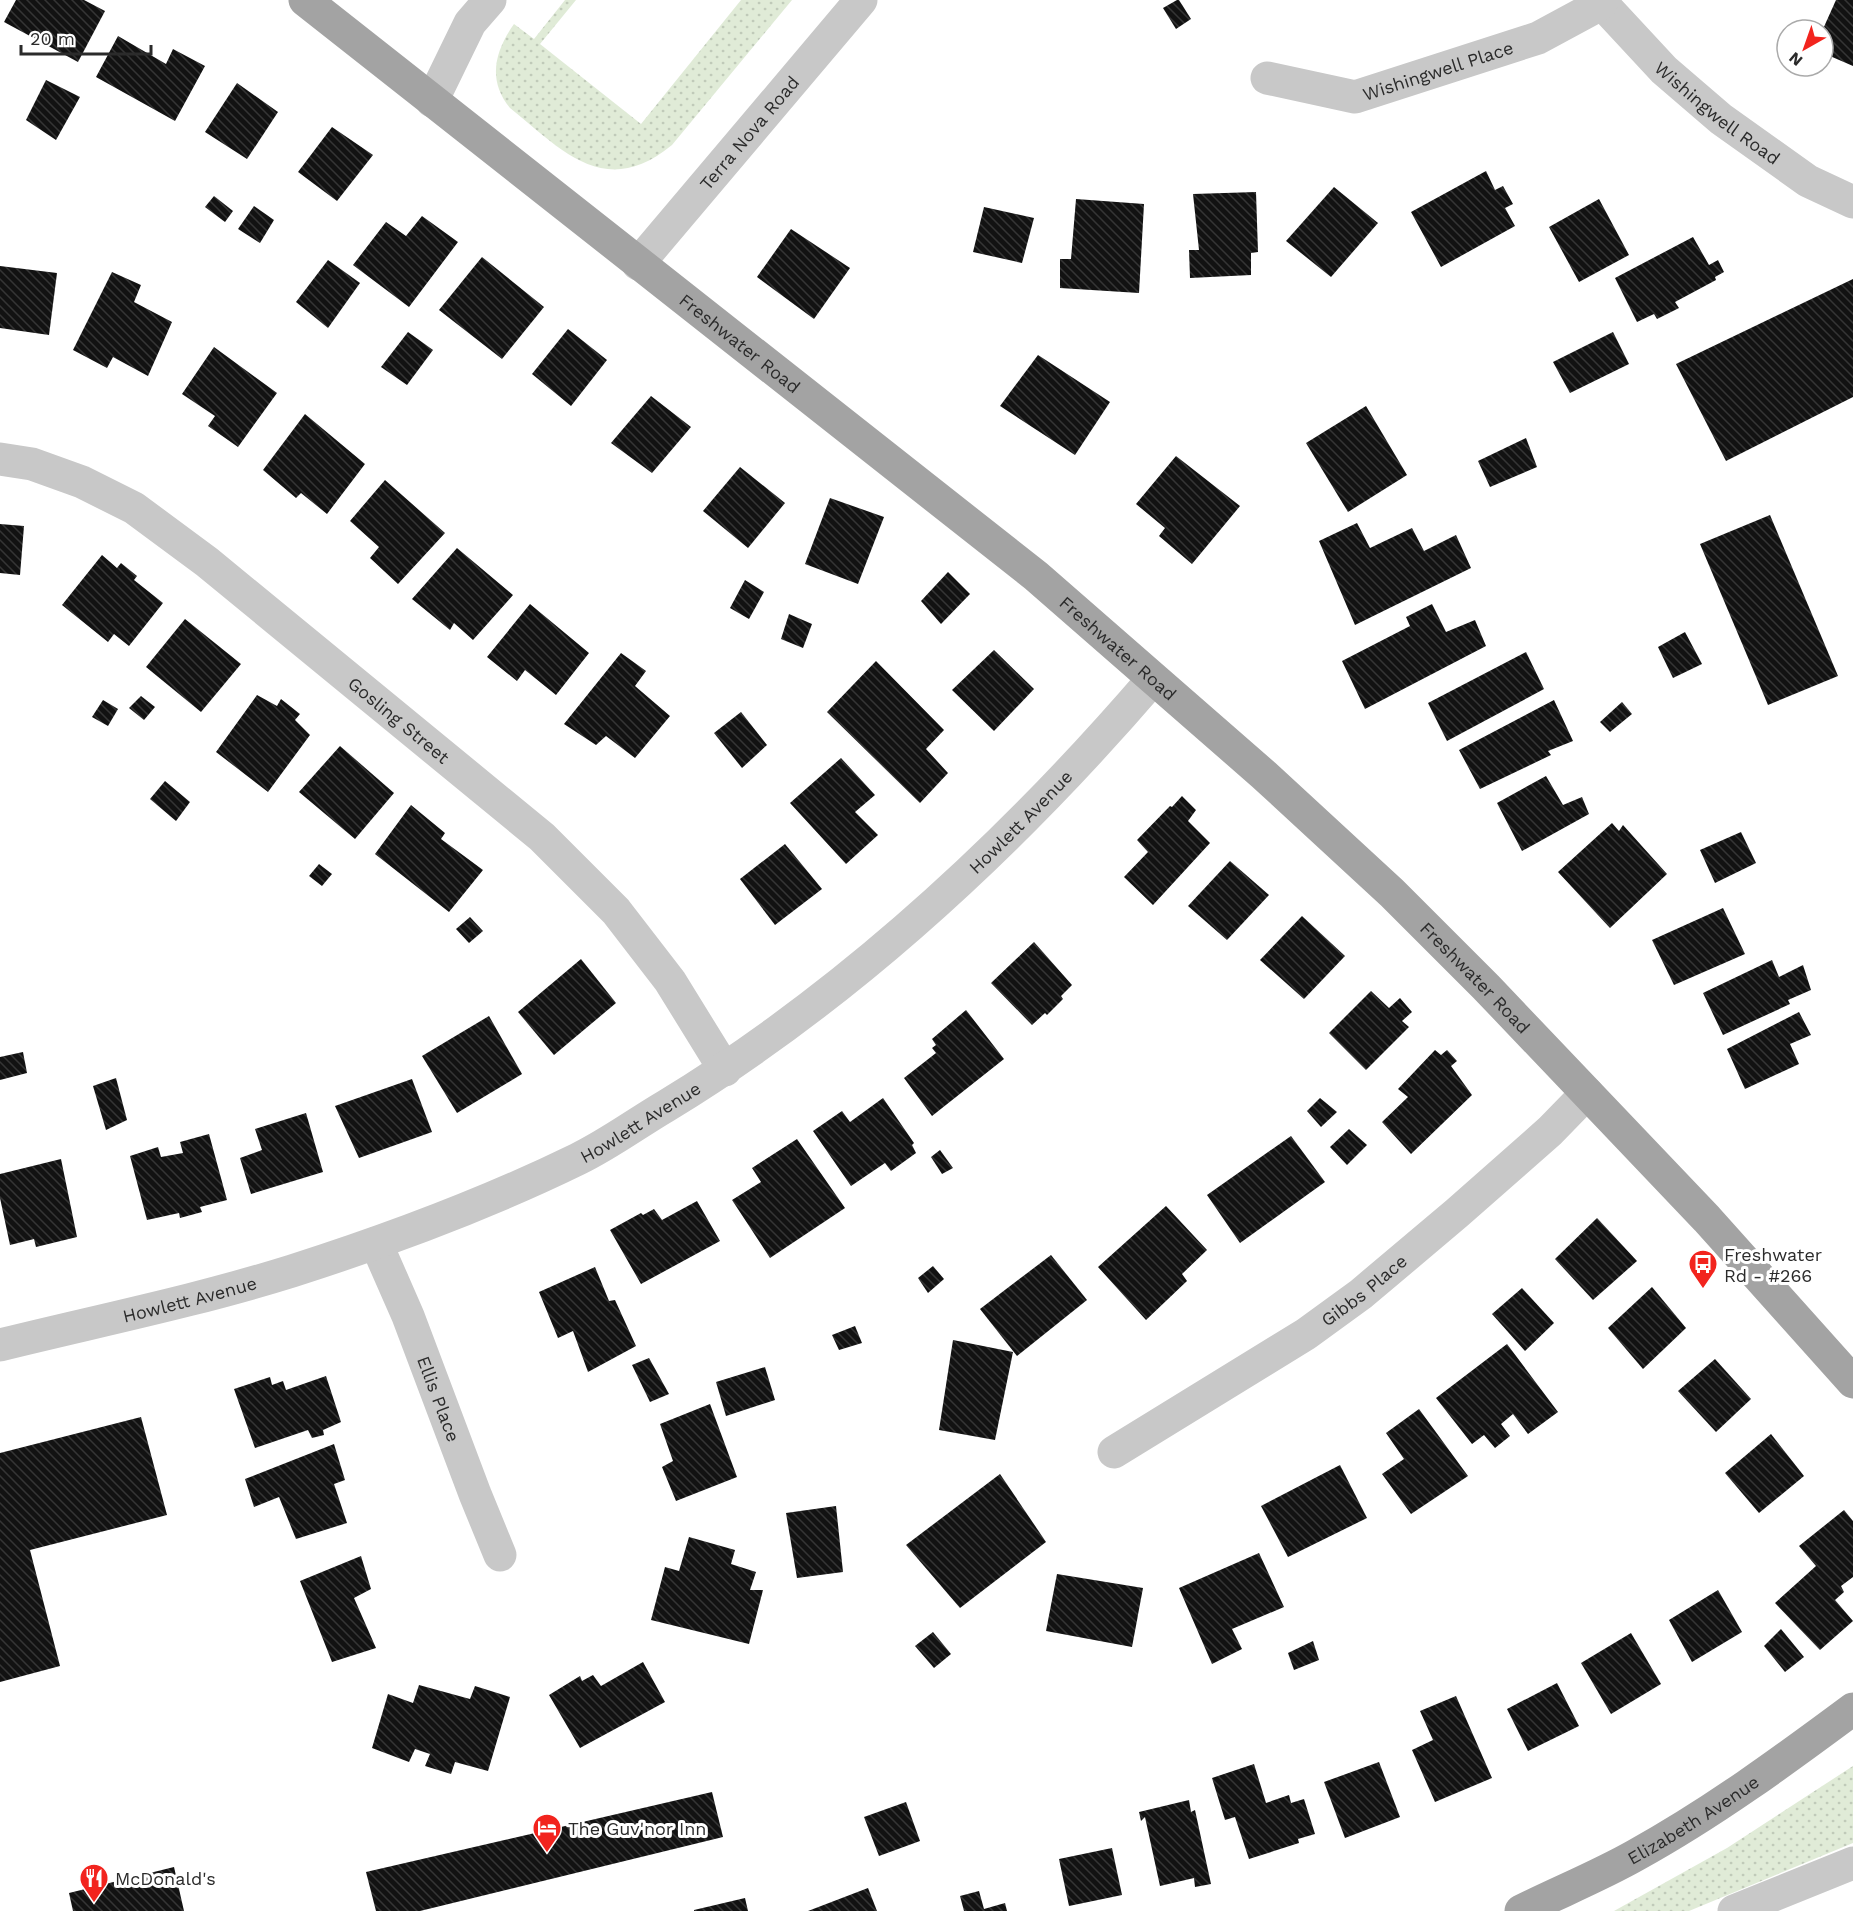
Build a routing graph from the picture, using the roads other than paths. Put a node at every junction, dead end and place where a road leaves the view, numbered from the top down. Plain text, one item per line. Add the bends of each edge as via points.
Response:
1 (490, 0) edge
2 (861, 0) edge
3 (316, 2) edge
4 (1600, 2) edge
5 (1267, 78) dead end
6 (432, 101) junction
7 (1853, 202) edge
8 (638, 264) junction
9 (0, 459) edge
10 (1153, 679) junction
11 (724, 1070) junction
12 (1587, 1092) junction
13 (376, 1243) junction
14 (0, 1345) edge
15 (1853, 1382) edge
16 (1114, 1452) dead end
17 (500, 1555) dead end
18 (1853, 1709) edge
19 (1853, 1863) edge
20 (1521, 1911) edge
21 (1734, 1911) edge

1 - 6 street via 470,23
2 - 8 street, Terra Nova Road
3 - 6 main road, Freshwater Road
4 - 5 street, Wishingwell Place via 1538,38 1355,97
4 - 7 street, Wishingwell Road via 1664,70 1721,119 1808,181
6 - 8 main road, Freshwater Road
8 - 10 main road, Freshwater Road via 1036,576
9 - 11 street, Gosling Street via 32,464 82,482 134,508 207,562 542,837 616,911 670,981
10 - 11 street, Howlett Avenue via 1066,777 962,878 837,988
10 - 12 main road, Freshwater Road via 1329,832
11 - 13 street, Howlett Avenue via 581,1158
12 - 15 main road, Freshwater Road
12 - 16 street, Gibbs Place via 1550,1131 1361,1294 1306,1334
13 - 14 street, Howlett Avenue via 212,1294
13 - 17 street, Ellis Place
18 - 20 main road, Elizabeth Avenue via 1688,1824 1635,1856
19 - 21 street

